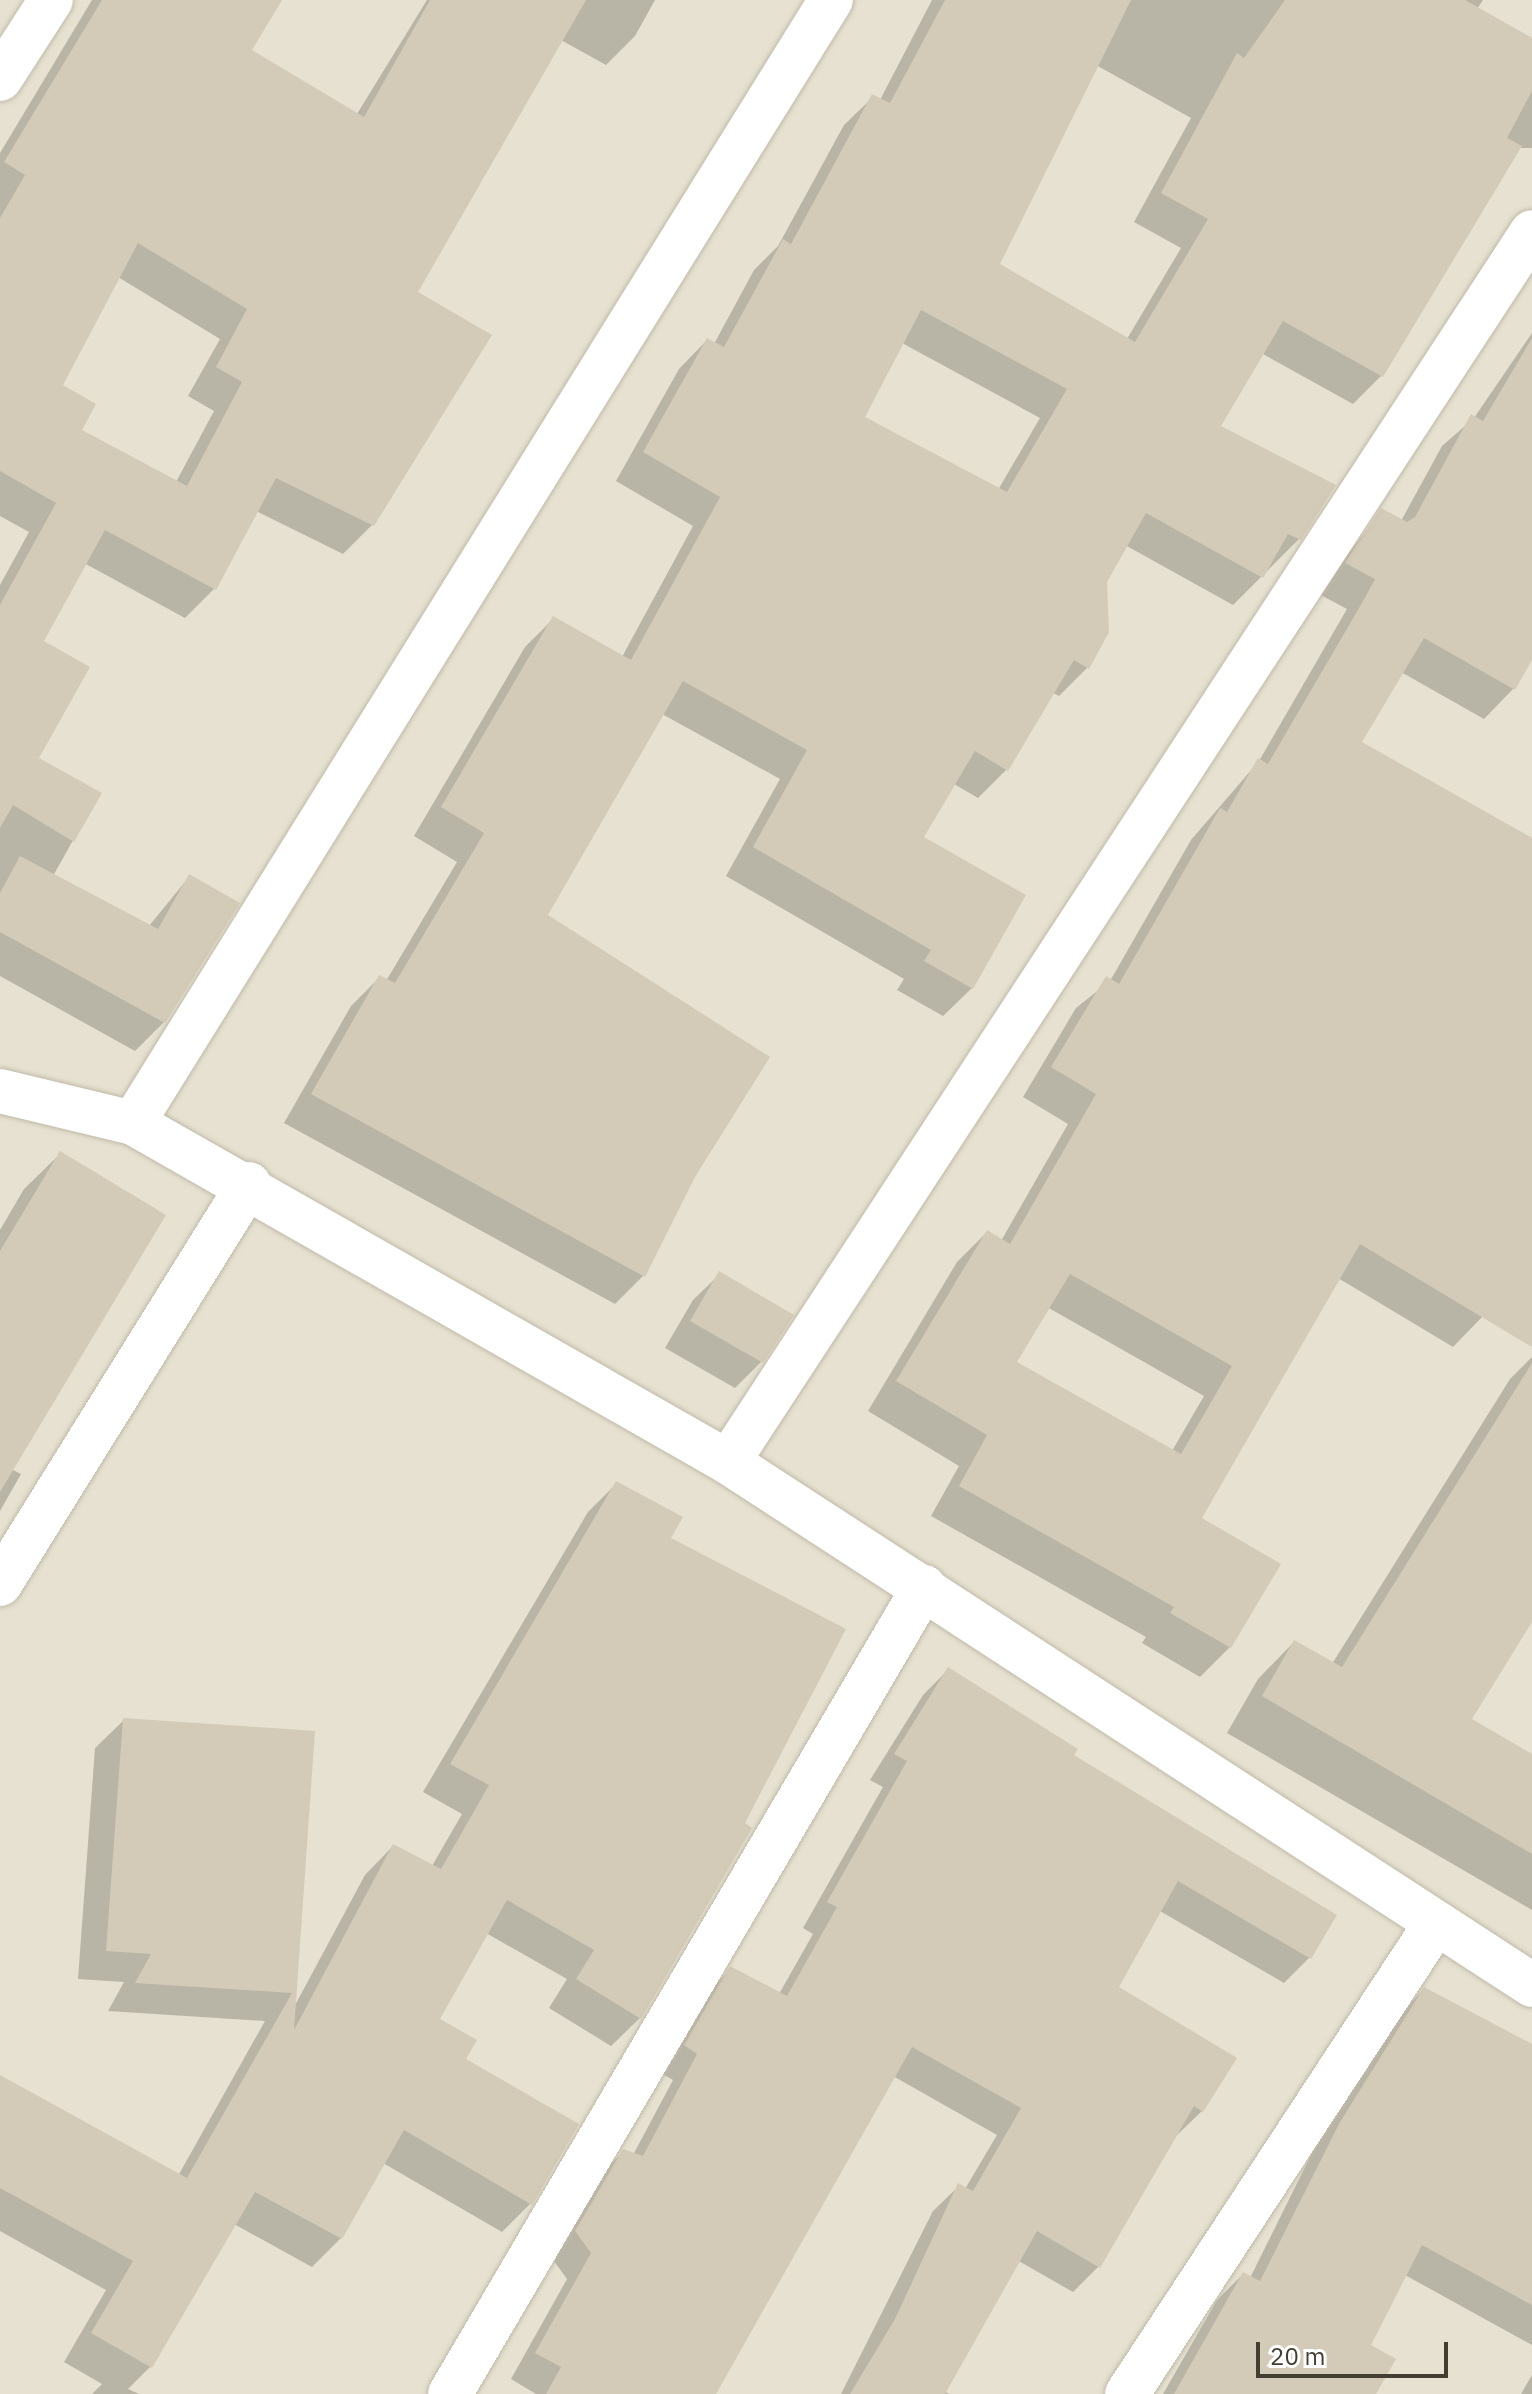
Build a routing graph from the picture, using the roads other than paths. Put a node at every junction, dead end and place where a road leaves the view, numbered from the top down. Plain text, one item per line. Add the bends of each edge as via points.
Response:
1 (51, 0) edge
2 (831, 0) edge
3 (0, 79) edge
4 (1532, 232) edge
5 (0, 1091) edge
6 (133, 1123) junction
7 (249, 1184) junction
8 (728, 1462) junction
9 (0, 1584) edge
10 (924, 1587) junction
11 (1436, 1923) junction
12 (1532, 1985) edge
13 (450, 2394) edge
14 (1127, 2394) edge

1 - 3 street
2 - 6 street
4 - 8 street
5 - 6 street
6 - 7 street
7 - 8 street
7 - 9 street
8 - 10 street
10 - 11 street
10 - 13 street
11 - 12 street
11 - 14 street

